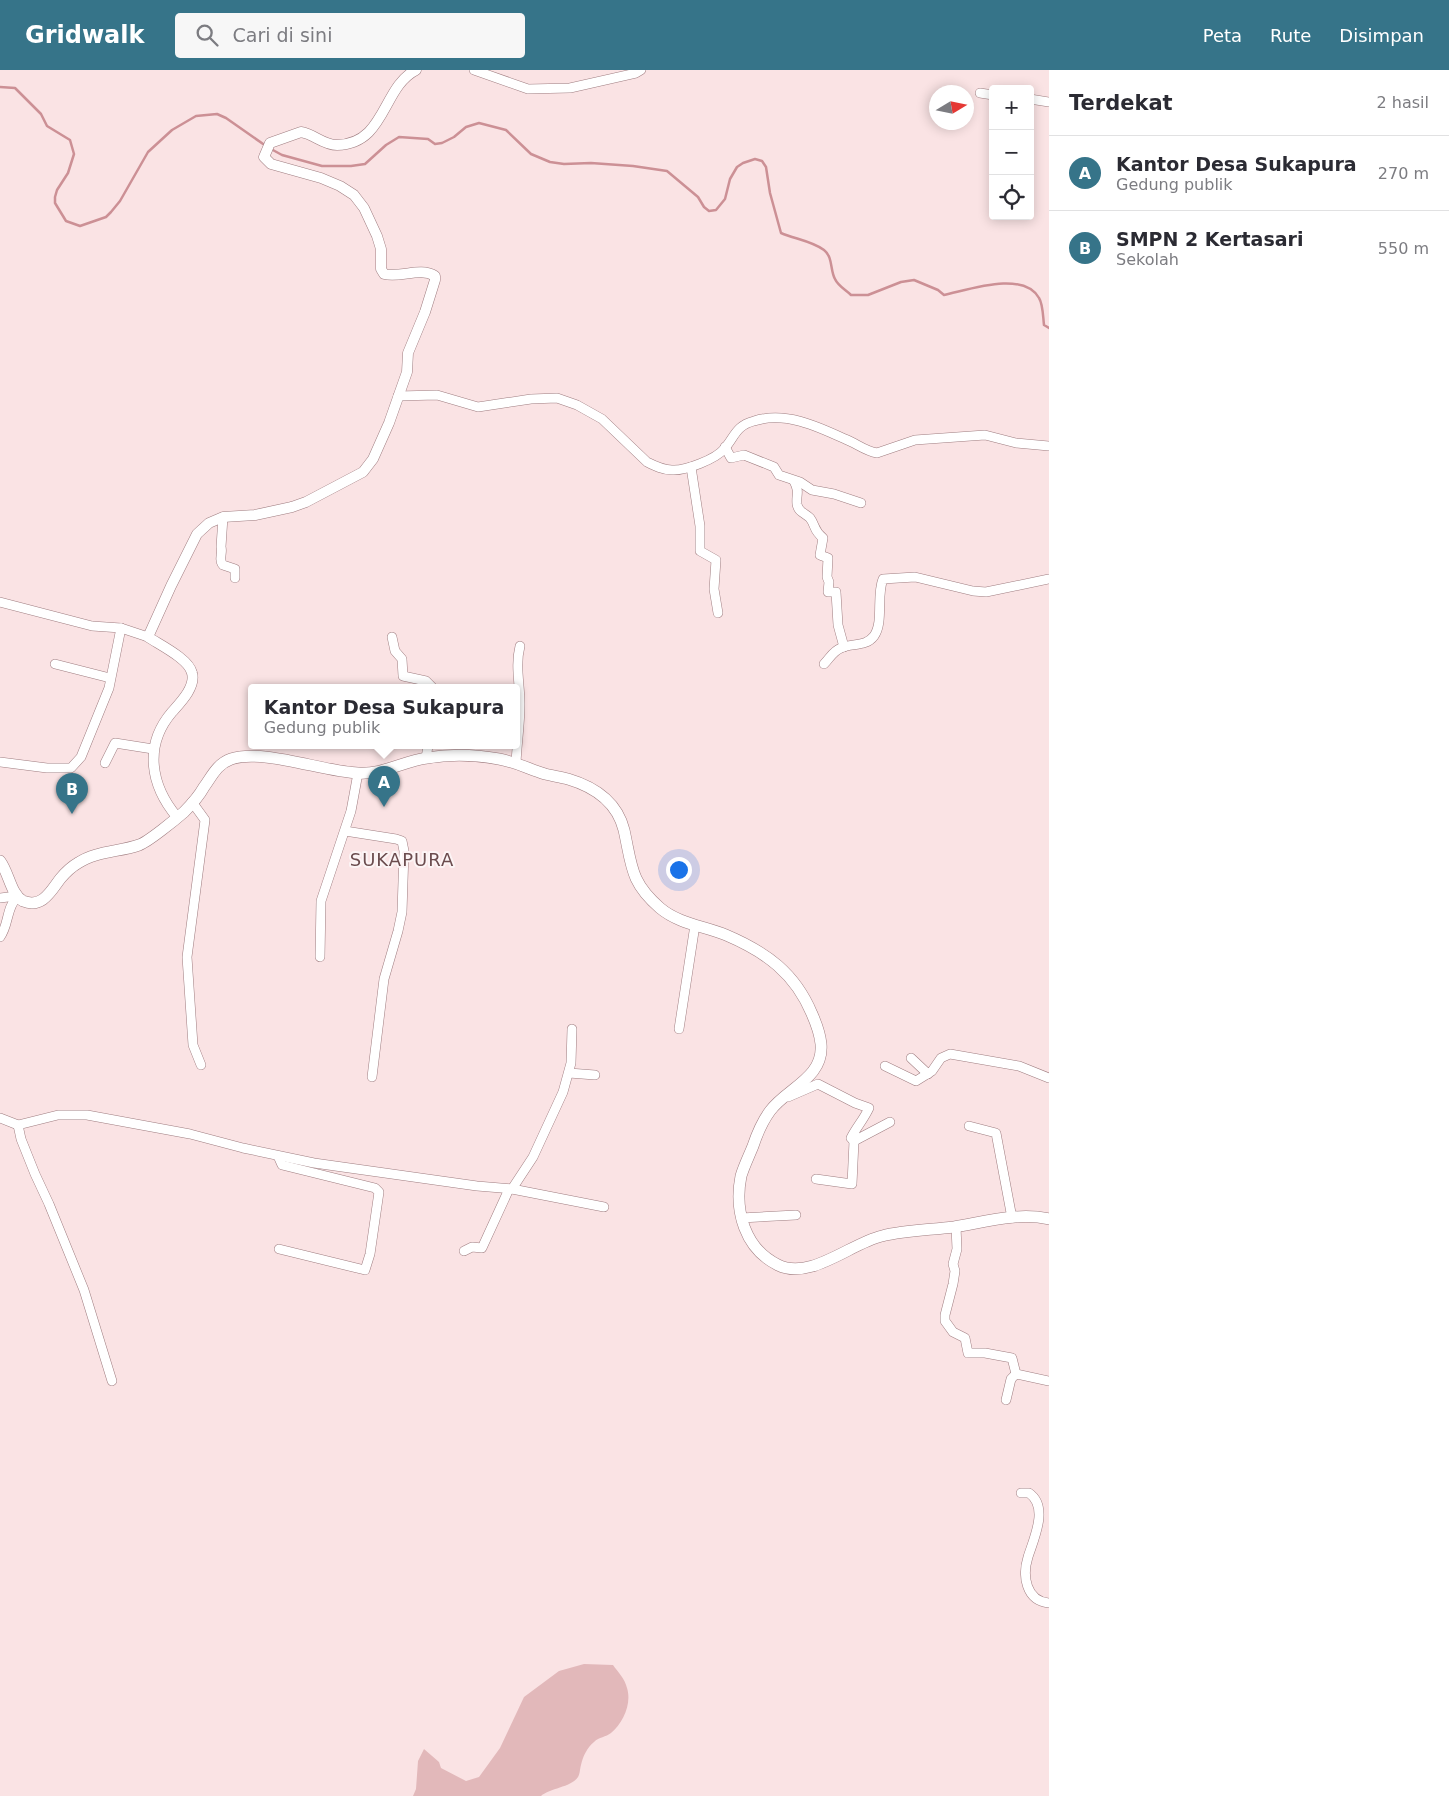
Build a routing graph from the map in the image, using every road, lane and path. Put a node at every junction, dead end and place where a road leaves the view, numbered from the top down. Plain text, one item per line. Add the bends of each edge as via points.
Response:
1 (416, 70) edge
2 (474, 70) edge
3 (641, 70) edge
4 (980, 93) dead end
5 (989, 94) edge
6 (1034, 100) edge
7 (1049, 102) edge
8 (398, 396) junction
9 (1049, 446) edge
10 (726, 447) junction
11 (691, 467) junction
12 (794, 481) junction
13 (861, 503) dead end
14 (223, 516) junction
15 (235, 578) dead end
16 (1049, 579) edge
17 (0, 602) edge
18 (718, 613) dead end
19 (121, 628) junction
20 (148, 637) junction
21 (392, 637) dead end
22 (520, 646) dead end
23 (844, 647) junction
24 (55, 664) dead end
25 (824, 664) dead end
26 (110, 678) junction
27 (429, 684) edge
28 (519, 684) edge
29 (520, 689) edge
30 (520, 707) edge
31 (153, 749) junction
32 (428, 749) edge
33 (517, 749) edge
34 (426, 758) junction
35 (0, 762) edge
36 (105, 763) dead end
37 (516, 763) junction
38 (358, 773) junction
39 (192, 802) junction
40 (178, 817) junction
41 (345, 832) junction
42 (0, 861) edge
43 (16, 896) junction
44 (0, 898) edge
45 (695, 925) junction
46 (0, 937) edge
47 (320, 957) dead end
48 (572, 1029) dead end
49 (679, 1029) dead end
50 (911, 1058) dead end
51 (201, 1066) dead end
52 (885, 1066) dead end
53 (569, 1073) junction
54 (928, 1074) junction
55 (595, 1075) dead end
56 (372, 1077) dead end
57 (1049, 1078) edge
58 (782, 1098) junction
59 (0, 1118) edge
60 (890, 1122) dead end
61 (18, 1125) junction
62 (969, 1126) dead end
63 (854, 1141) junction
64 (278, 1156) junction
65 (816, 1180) dead end
66 (511, 1189) junction
67 (604, 1207) dead end
68 (796, 1215) dead end
69 (741, 1218) junction
70 (1012, 1218) junction
71 (1049, 1219) edge
72 (956, 1227) junction
73 (278, 1249) dead end
74 (464, 1251) dead end
75 (1016, 1374) junction
76 (112, 1381) dead end
77 (1049, 1381) edge
78 (1006, 1400) dead end
79 (1020, 1493) dead end
80 (1049, 1603) edge

1 - 8 street via 400,85 380,120 354,142 328,144 301,132 270,143 264,157 271,164 321,178 354,195 377,236 384,274 429,273 435,276 408,353 407,372
2 - 3 street via 528,89 570,88
4 - 5 street
6 - 7 street
8 - 11 street via 437,395 478,407 557,398 602,419 639,455 656,466 674,471
8 - 14 street via 373,459 363,472 292,507 255,515
9 - 10 street via 1016,443 985,435 915,440 877,453 802,422 772,416 736,430
10 - 11 street via 716,456
10 - 12 street via 731,458 744,455 774,467
11 - 18 street via 700,526 700,551 716,560 714,589
12 - 13 street via 812,490
12 - 23 street via 798,488 797,505 810,518 815,532 823,538 820,555 828,558 828,592 836,592 838,624
14 - 15 street via 220,561 235,569
14 - 20 street via 197,534
16 - 23 street via 986,592 915,577 883,579 879,588 874,636 858,645
17 - 19 street via 92,626
19 - 20 street
19 - 26 street
20 - 31 street via 180,657 192,672 190,686 166,721
21 - 27 street via 395,651 402,659 403,676
22 - 28 street via 516,667
23 - 25 street via 830,655
24 - 26 street
26 - 35 street via 109,688 81,757 71,768
29 - 30 street
31 - 36 street via 115,743
31 - 40 street via 159,788
32 - 34 street
33 - 37 street
34 - 37 main road via 460,756
34 - 38 main road via 384,770
37 - 45 main road via 569,779 611,802 624,827 631,867 638,884 664,911
38 - 39 main road via 269,758 234,758 212,774
38 - 41 street
39 - 40 main road
39 - 51 street via 205,820 187,957 192,1045
40 - 43 main road via 138,846 78,863 44,899 30,903
41 - 47 street via 320,901
41 - 56 street via 396,839 402,841 404,851 402,912 384,979
42 - 43 main road
43 - 44 street
43 - 46 street
45 - 49 street
45 - 58 main road via 724,934 761,954 784,970 805,998 819,1032 820,1056 814,1072
48 - 53 street
50 - 54 street
52 - 54 street via 916,1081
53 - 55 street
53 - 66 street via 533,1157
54 - 57 street via 941,1058 950,1054 1019,1066
58 - 63 street via 818,1084 869,1108 852,1135
58 - 69 main road via 763,1120 745,1164 739,1195
59 - 61 street
60 - 63 street
61 - 64 street via 58,1115 87,1115 190,1134
61 - 76 street via 84,1290
62 - 70 street via 996,1133
63 - 65 street via 852,1184
64 - 66 street
64 - 73 street via 282,1166 376,1188 379,1192 365,1270
66 - 67 street
66 - 74 street via 482,1248 472,1247
68 - 69 street
69 - 72 main road via 747,1236 761,1253 780,1267 796,1270 879,1236
70 - 71 main road via 1036,1216
70 - 72 main road
72 - 75 street via 954,1276 945,1321 953,1332 965,1338 968,1353 1012,1358
75 - 77 street
75 - 78 street via 1011,1379
79 - 80 street via 1030,1493 1038,1500 1041,1521 1026,1567 1029,1590 1033,1597

